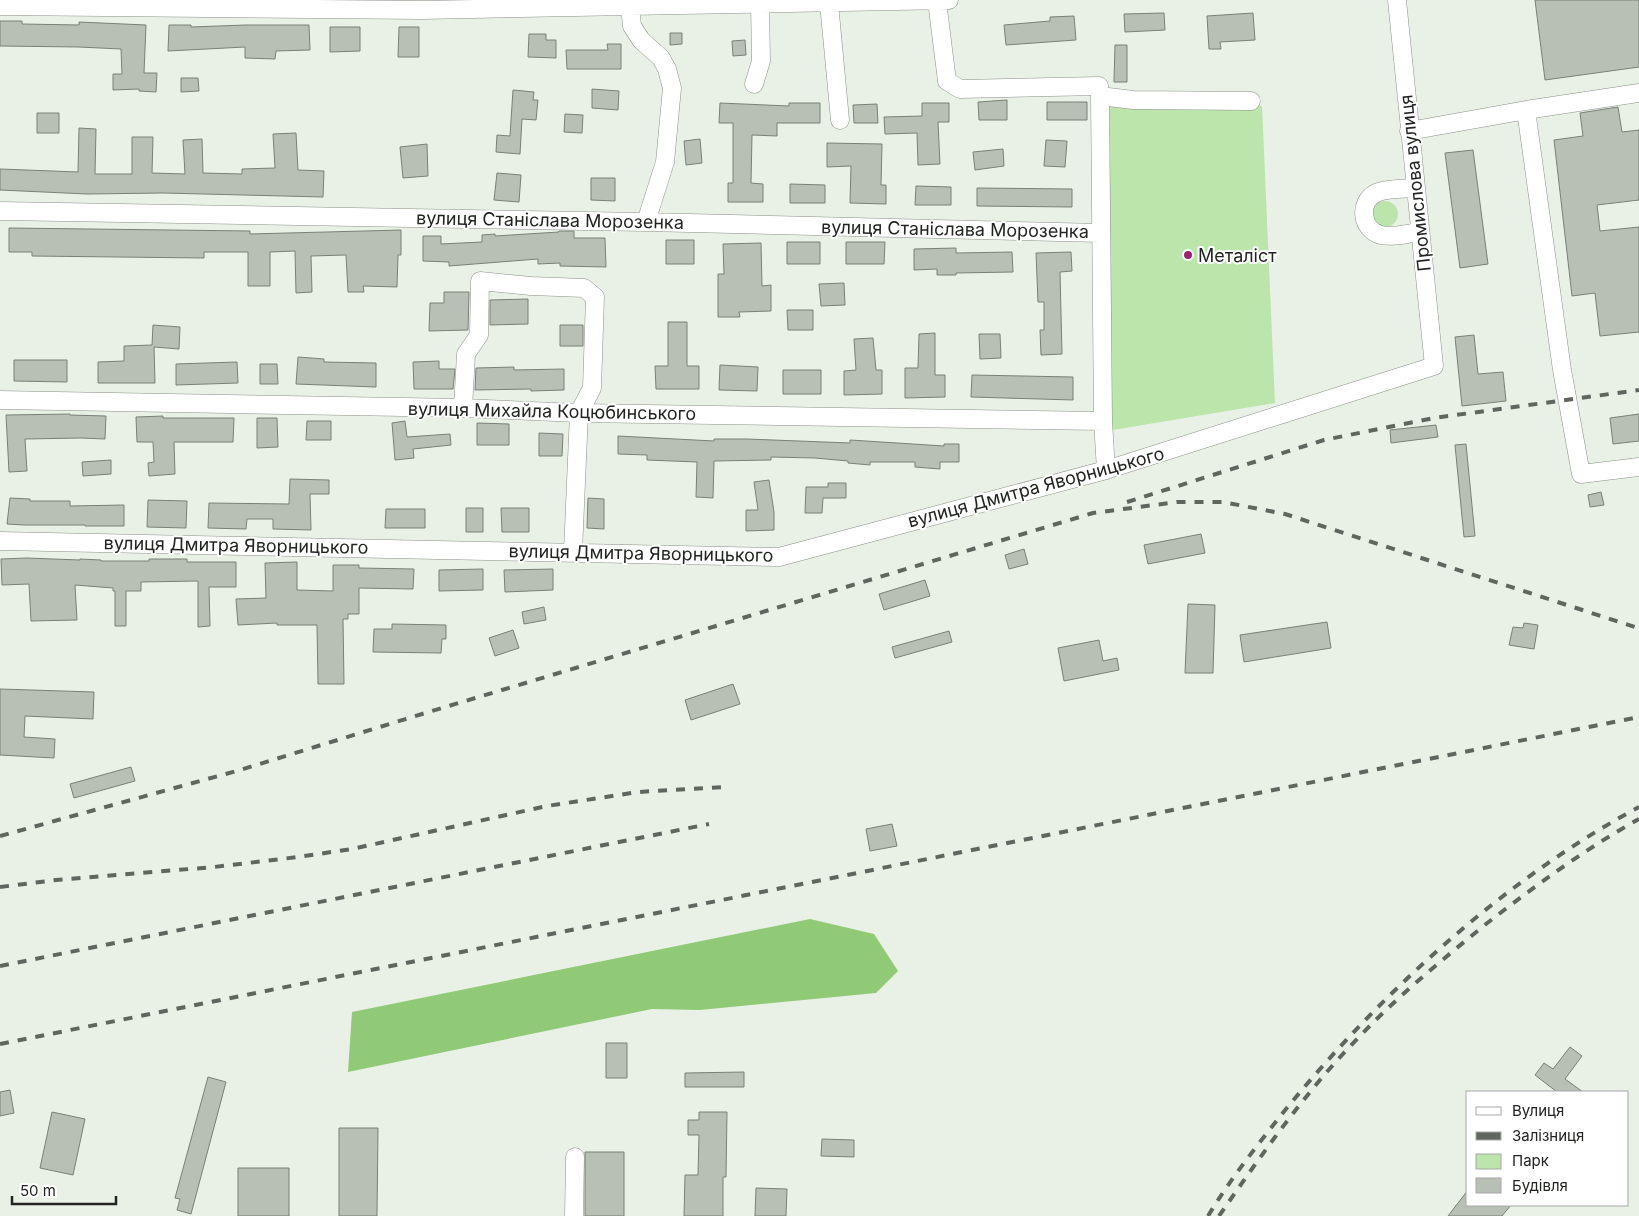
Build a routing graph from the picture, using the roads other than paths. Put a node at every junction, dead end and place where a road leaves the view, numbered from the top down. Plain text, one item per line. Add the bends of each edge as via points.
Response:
1 (943, 0) edge
2 (1397, 0) edge
3 (829, 3) junction
4 (760, 4) junction
5 (0, 6) edge
6 (630, 6) junction
7 (754, 84) dead end
8 (1639, 93) edge
9 (1100, 96) junction
10 (1251, 101) dead end
11 (1526, 110) junction
12 (840, 120) dead end
13 (1409, 131) junction
14 (1416, 188) junction
15 (0, 211) edge
16 (646, 222) junction
17 (1420, 232) junction
18 (1101, 233) junction
19 (1434, 366) joint
20 (0, 400) edge
21 (463, 408) junction
22 (579, 413) junction
23 (1103, 421) junction
24 (1639, 467) edge
25 (1106, 470) junction
26 (0, 541) edge
27 (573, 552) junction
28 (575, 1157) dead end
29 (574, 1216) edge

1 - 3 street
1 - 9 street via 947,80 960,89 1099,86
2 - 13 street, Промислова вулиця
3 - 4 street
3 - 12 street
4 - 6 street
4 - 7 street via 761,61
5 - 6 street via 412,10
6 - 16 street via 632,26 641,40 661,58 668,69 672,88 664,162
8 - 11 street
9 - 10 street via 1133,100
9 - 18 street
11 - 13 street
11 - 24 street via 1562,370 1581,474
13 - 14 street, Промислова вулиця
14 - 17 street, Промислова вулиця
14 - 17 street via 1376,193 1366,204 1364,219 1379,235
15 - 16 street, вулиця Станіслава Морозенка
16 - 18 street, вулиця Станіслава Морозенка
17 - 19 street, Промислова вулиця
18 - 23 street
19 - 25 street, вулиця Дмитра Яворницького
20 - 21 street, вулиця Михайла Коцюбинського
21 - 22 street, вулиця Михайла Коцюбинського
21 - 22 street via 466,354 478,335 480,281 584,288 595,297 592,388
22 - 23 street, вулиця Михайла Коцюбинського
22 - 27 street
23 - 25 street
25 - 27 street, вулиця Дмитра Яворницького via 779,557
26 - 27 street, вулиця Дмитра Яворницького
28 - 29 street

